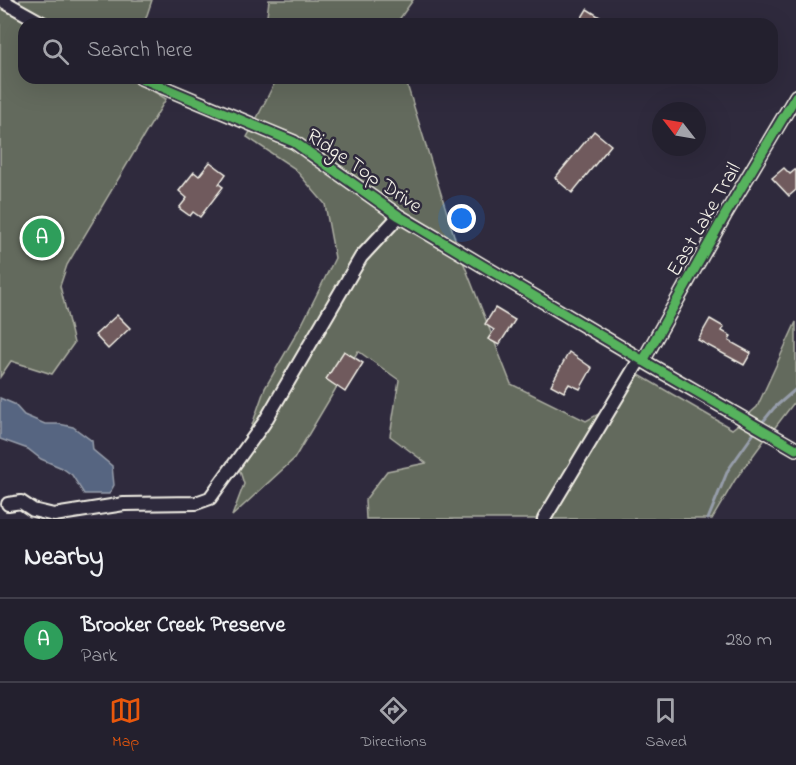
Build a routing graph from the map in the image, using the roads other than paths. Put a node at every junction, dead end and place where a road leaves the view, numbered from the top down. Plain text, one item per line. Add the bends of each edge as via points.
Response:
1 (1, 0) edge
2 (33, 18) edge
3 (155, 84) edge
4 (796, 96) edge
5 (399, 216) junction
6 (645, 362) junction
7 (796, 449) edge
8 (8, 504) dead end
9 (544, 519) edge

1 - 2 street
3 - 5 street, Ridge Top Drive via 294,142
4 - 6 street, East Lake Trail via 719,225
5 - 6 street, Ridge Top Drive
5 - 8 street via 362,257 264,423 210,498 196,502 124,504 54,515 33,510 21,502
6 - 7 street, Ridge Top Drive
6 - 9 street, East Lake Trail

